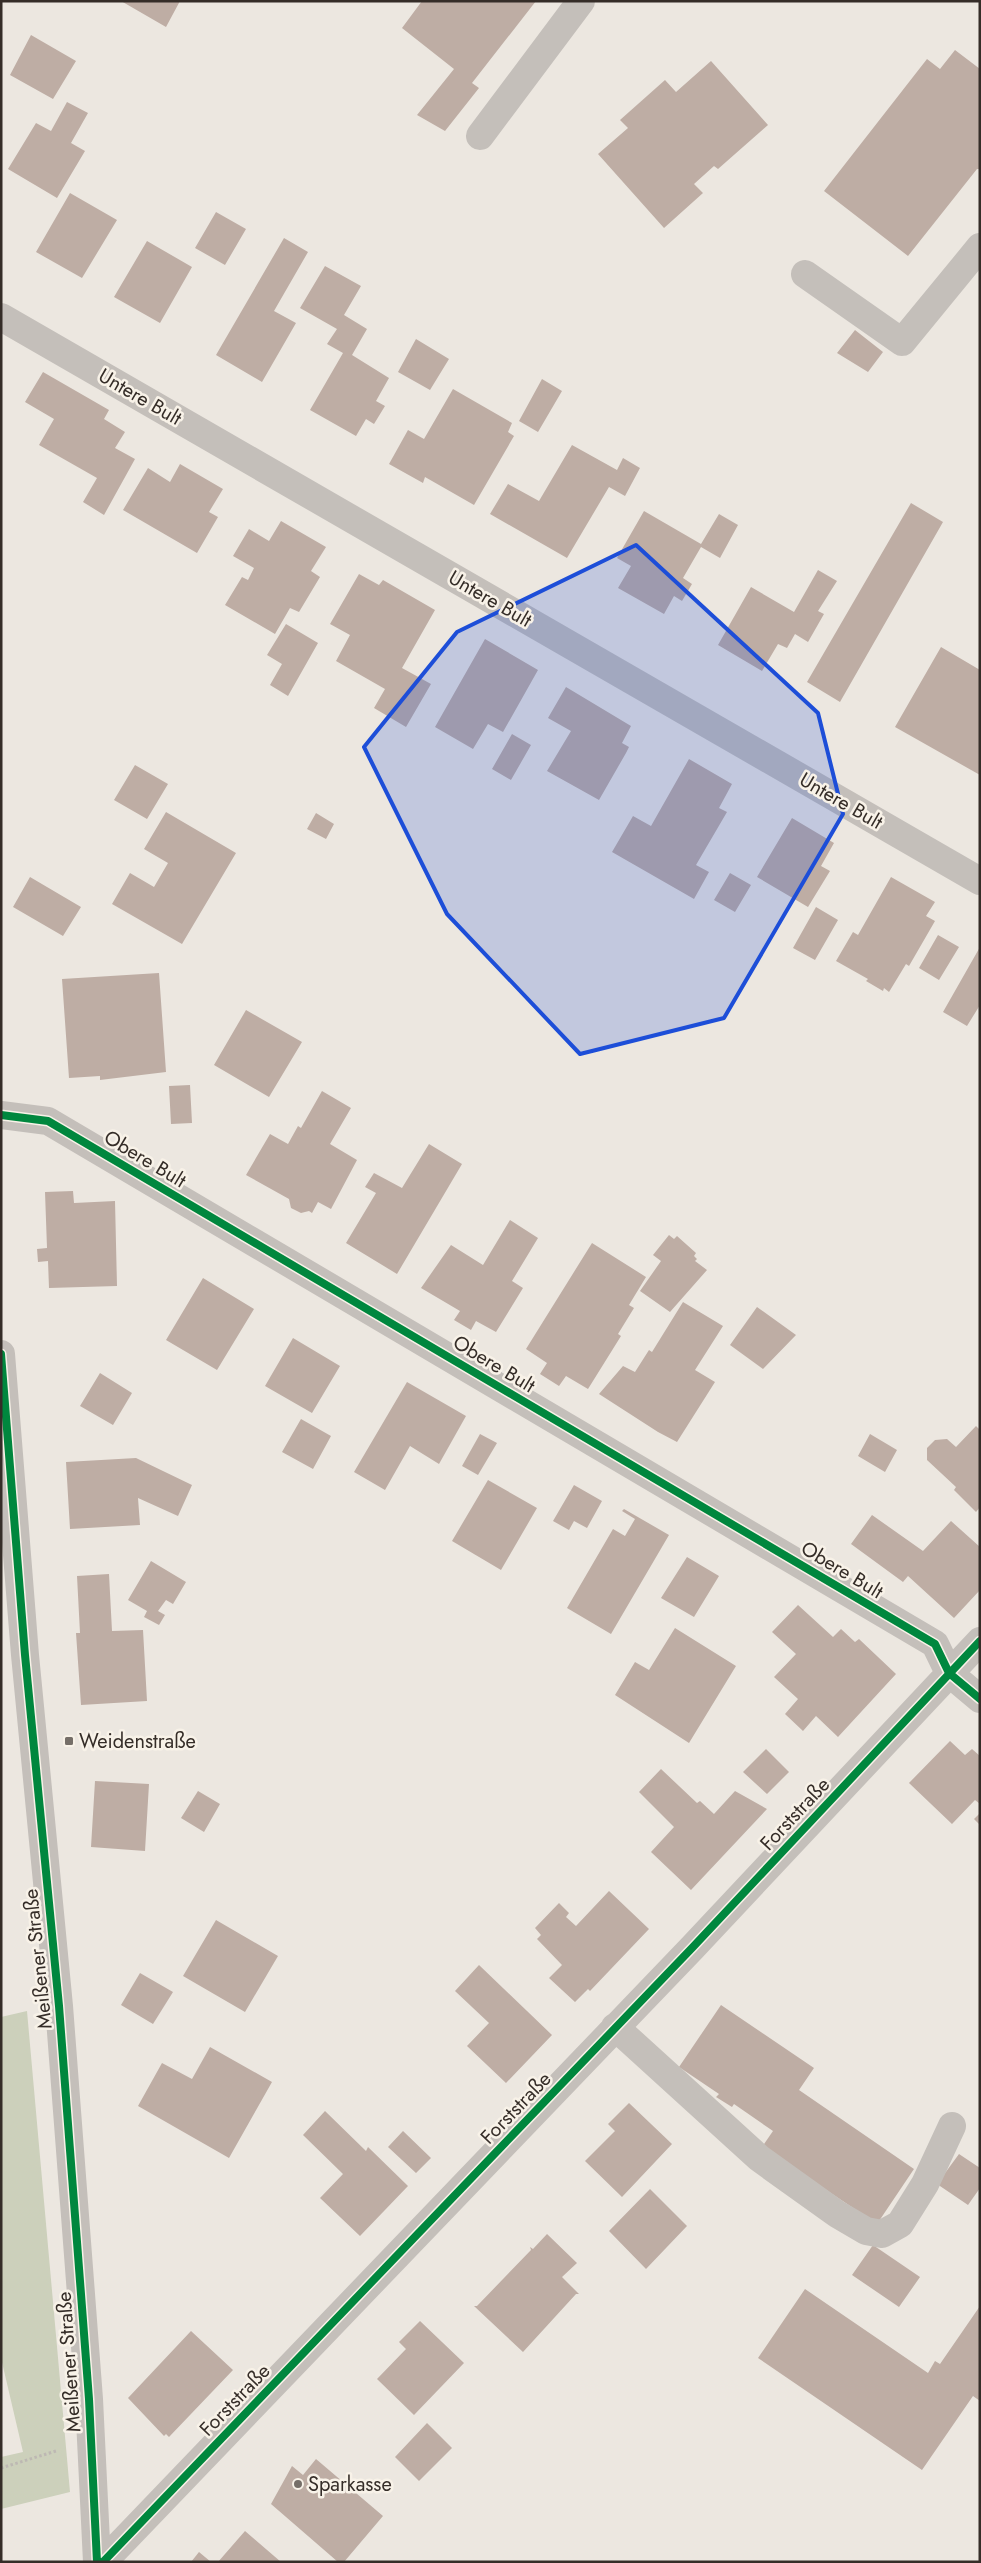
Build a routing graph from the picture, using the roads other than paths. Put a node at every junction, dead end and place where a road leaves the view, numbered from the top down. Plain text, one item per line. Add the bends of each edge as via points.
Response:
1 (581, 1) edge
2 (480, 136) dead end
3 (980, 247) edge
4 (805, 274) dead end
5 (1, 317) edge
6 (980, 881) edge
7 (1, 1116) edge
8 (1, 1354) edge
9 (980, 1641) edge
10 (13, 1658) edge
11 (949, 1673) junction
12 (980, 1699) edge
13 (616, 2027) junction
14 (952, 2126) dead end
15 (97, 2562) edge
16 (103, 2562) edge

1 - 2 street
3 - 4 street via 902,342
5 - 6 street, Untere Bult
7 - 11 street, Obere Bult via 48,1121 100,1151 935,1644
8 - 10 street, Meißener Straße
9 - 11 street, Forststraße
10 - 15 street, Meißener Straße via 60,2006
11 - 12 street
11 - 13 street, Forststraße
13 - 14 street via 759,2158 866,2232 882,2234 900,2224 925,2184
13 - 16 street, Forststraße

